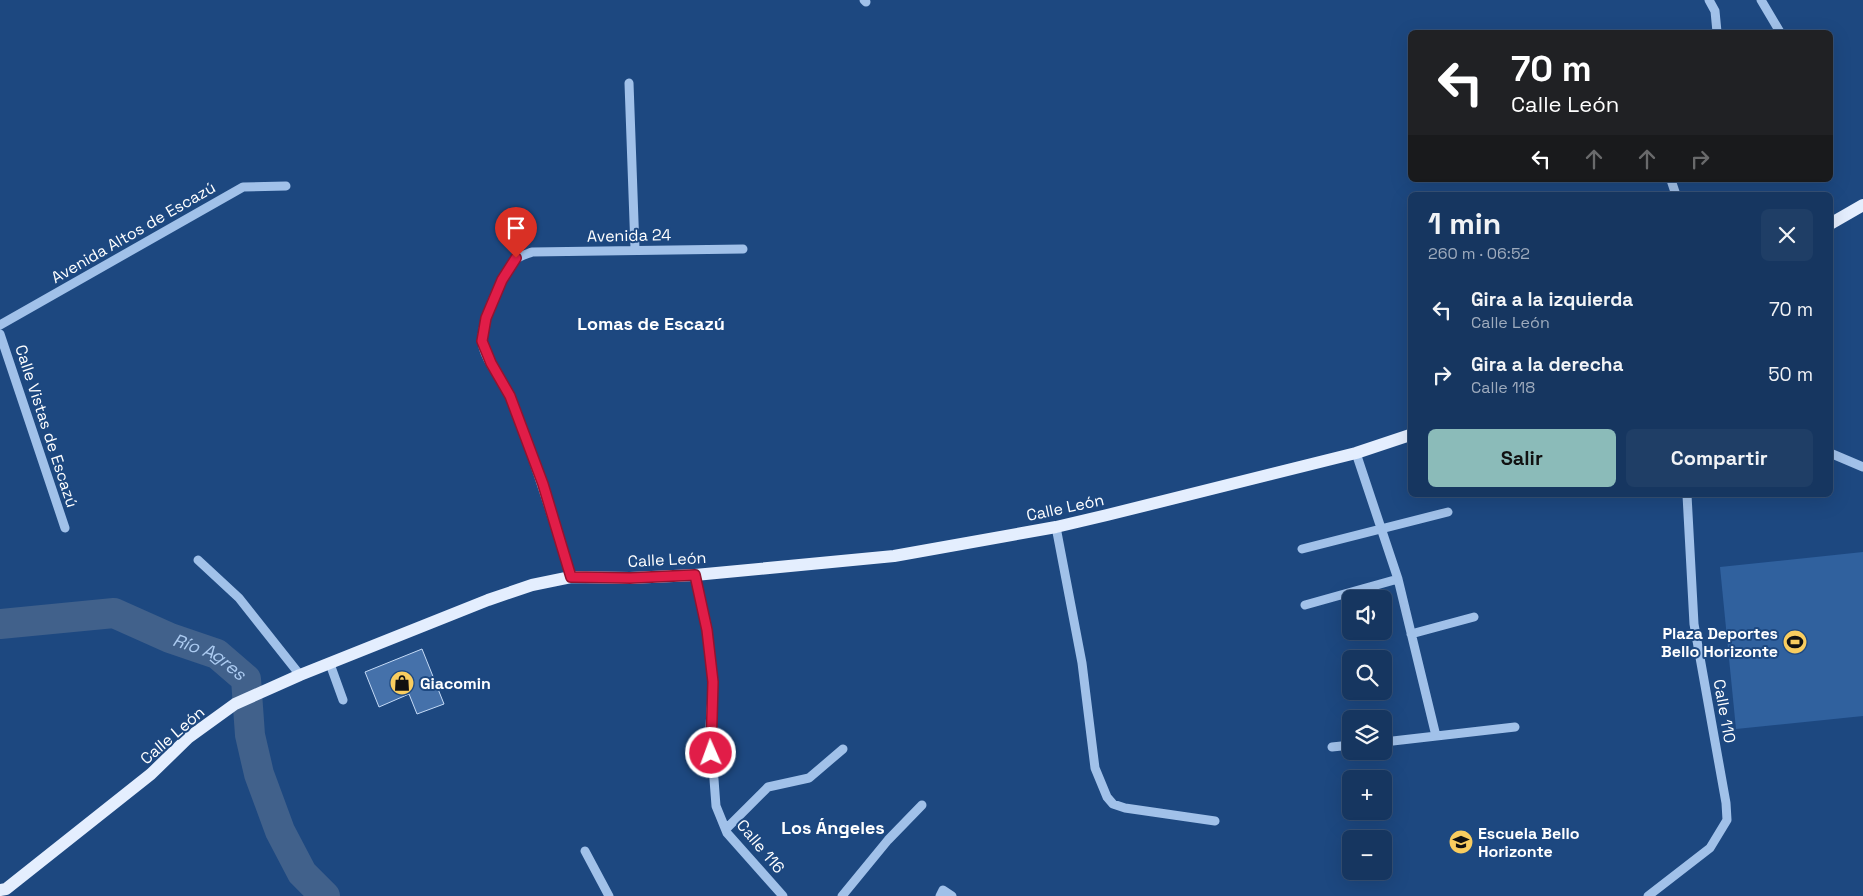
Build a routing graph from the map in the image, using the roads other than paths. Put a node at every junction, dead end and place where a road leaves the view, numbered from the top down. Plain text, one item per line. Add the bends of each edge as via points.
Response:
1 (1709, 0) edge
2 (1761, 0) edge
3 (1717, 30) edge
4 (1779, 30) edge
5 (629, 83) dead end
6 (286, 186) dead end
7 (1862, 208) edge
8 (1833, 222) edge
9 (636, 249) junction
10 (743, 249) dead end
11 (0, 325) edge
12 (0, 334) edge
13 (1408, 436) edge
14 (1356, 454) junction
15 (1833, 454) edge
16 (1863, 468) edge
17 (1687, 497) edge
18 (1448, 512) dead end
19 (1056, 527) junction
20 (65, 528) dead end
21 (1380, 530) junction
22 (1302, 549) dead end
23 (198, 560) dead end
24 (695, 575) junction
25 (571, 577) junction
26 (1398, 580) junction
27 (1305, 605) dead end
28 (1474, 618) dead end
29 (1411, 634) junction
30 (330, 664) junction
31 (300, 675) junction
32 (343, 700) dead end
33 (1515, 727) dead end
34 (1436, 736) junction
35 (1392, 741) edge
36 (1342, 746) edge
37 (1332, 747) dead end
38 (843, 750) dead end
39 (922, 805) dead end
40 (1214, 821) dead end
41 (726, 829) junction
42 (585, 851) dead end
43 (6, 892) edge
44 (609, 896) edge
45 (783, 896) edge
46 (842, 896) edge
47 (940, 896) edge
48 (952, 896) edge
49 (1648, 896) edge

1 - 3 street via 1715,11
2 - 4 street
5 - 9 street
6 - 11 street, Avenida Altos de Escazú via 243,187
7 - 8 main road
9 - 10 street, Avenida 24
9 - 25 street, Avenida 24 via 532,252 516,258 502,280 486,318 482,341 510,396 543,484
12 - 20 street, Calle Vistas de Escazú
13 - 14 main road, Calle León
14 - 19 main road, Calle León
14 - 21 street
15 - 16 street
17 - 49 street, Calle 110 via 1694,624 1727,820 1710,848
18 - 21 street
19 - 24 main road, Calle León via 894,556
19 - 40 street via 1082,663 1095,768 1107,797 1113,804 1125,808
21 - 22 street
21 - 26 street
23 - 31 street via 239,598
24 - 25 main road, Calle León
24 - 41 street, Calle 116 via 707,630 713,682 710,726 716,806
25 - 30 main road, Calle León via 532,585 488,600
26 - 27 street
26 - 29 street
28 - 29 street
29 - 34 street
30 - 31 main road, Calle León
30 - 32 street
31 - 43 main road, Calle León via 235,704 188,738 152,774
33 - 34 street
34 - 35 street
36 - 37 street
38 - 41 street via 809,778 768,787
39 - 46 street
41 - 45 street, Calle 116
42 - 44 street
47 - 48 street via 943,890

